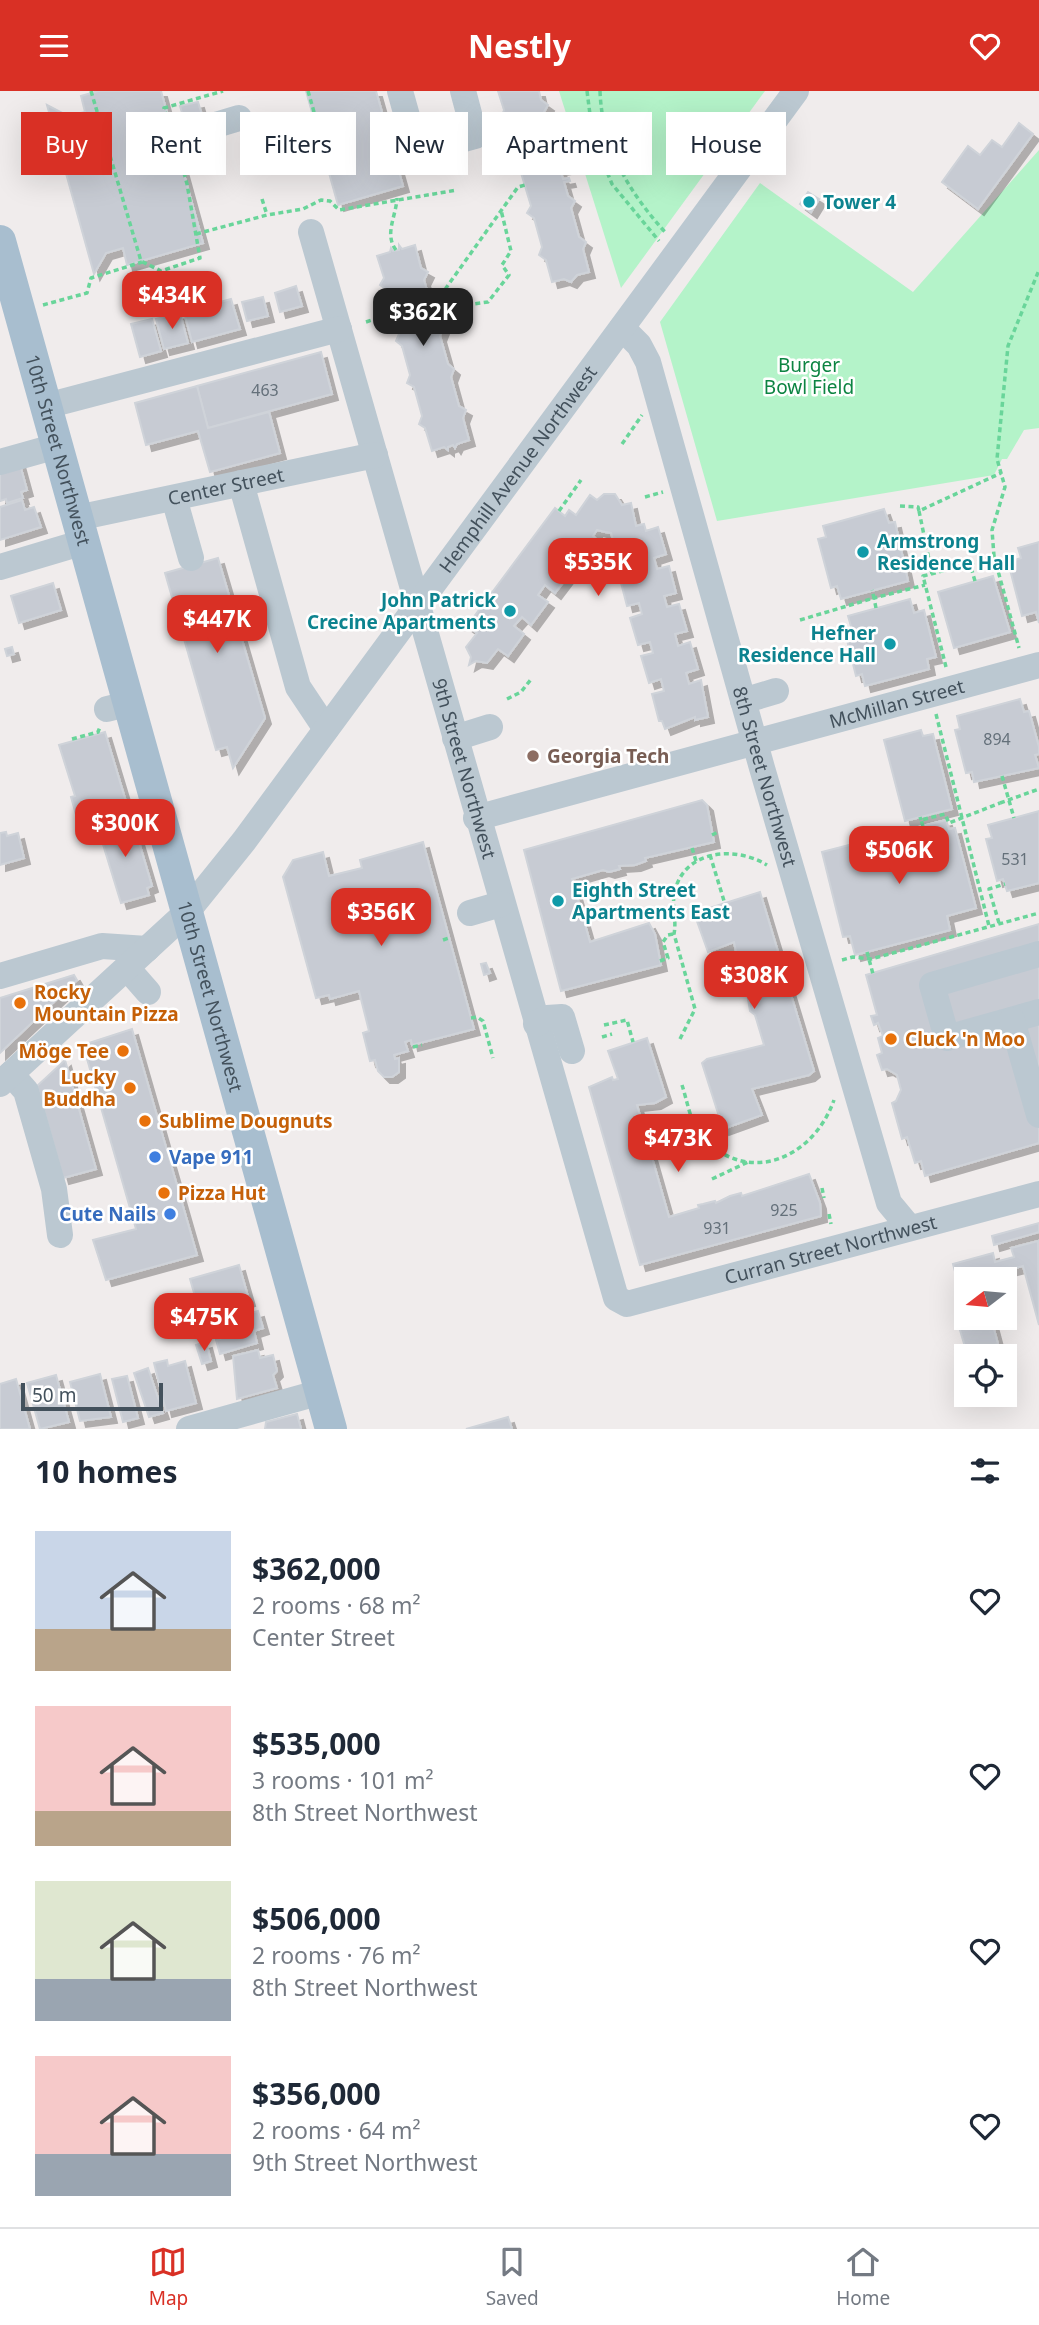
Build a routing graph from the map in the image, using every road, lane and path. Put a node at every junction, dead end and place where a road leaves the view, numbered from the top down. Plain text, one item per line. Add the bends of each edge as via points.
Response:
1 (91, 91) edge
2 (223, 91) edge
3 (308, 91) edge
4 (400, 91) edge
5 (463, 91) edge
6 (587, 91) edge
7 (600, 91) edge
8 (796, 91) edge
9 (313, 106) junction
10 (307, 108) dead end
11 (315, 112) edge
12 (239, 118) dead end
13 (226, 122) edge
14 (525, 185) dead end
15 (457, 190) dead end
16 (397, 198) junction
17 (262, 199) dead end
18 (501, 210) junction
19 (267, 215) junction
20 (311, 232) dead end
21 (666, 233) dead end
22 (196, 234) junction
23 (0, 241) edge
24 (396, 250) dead end
25 (672, 260) junction
26 (144, 262) junction
27 (1039, 269) edge
28 (447, 299) dead end
29 (42, 305) dead end
30 (450, 307) dead end
31 (393, 313) dead end
32 (366, 322) dead end
33 (622, 328) junction
34 (339, 330) junction
35 (46, 406) junction
36 (639, 418) dead end
37 (622, 443) dead end
38 (57, 446) junction
39 (375, 455) junction
40 (0, 462) edge
41 (1001, 473) junction
42 (581, 480) dead end
43 (241, 483) junction
44 (660, 493) dead end
45 (645, 497) dead end
46 (174, 498) junction
47 (900, 506) dead end
48 (558, 511) dead end
49 (919, 511) junction
50 (81, 530) junction
51 (993, 556) junction
52 (191, 558) dead end
53 (970, 564) junction
54 (0, 567) edge
55 (932, 574) junction
56 (975, 581) dead end
57 (925, 585) junction
58 (872, 590) dead end
59 (874, 598) junction
60 (418, 605) junction
61 (876, 608) dead end
62 (800, 619) dead end
63 (1032, 667) edge
64 (532, 678) dead end
65 (952, 689) junction
66 (776, 691) dead end
67 (507, 699) dead end
68 (743, 701) junction
69 (112, 710) junction
70 (936, 712) dead end
71 (490, 727) dead end
72 (326, 729) junction
73 (454, 738) junction
74 (72, 739) dead end
75 (755, 743) junction
76 (1002, 776) dead end
77 (1039, 789) edge
78 (1009, 800) junction
79 (476, 818) junction
80 (1014, 818) dead end
81 (923, 826) dead end
82 (718, 832) dead end
83 (712, 835) dead end
84 (692, 848) dead end
85 (710, 855) junction
86 (696, 861) junction
87 (774, 869) dead end
88 (1004, 884) dead end
89 (501, 904) junction
90 (725, 904) dead end
91 (186, 913) junction
92 (470, 913) dead end
93 (1039, 913) edge
94 (999, 923) junction
95 (989, 926) junction
96 (674, 934) junction
97 (449, 938) dead end
98 (443, 940) dead end
99 (147, 949) junction
100 (867, 952) dead end
101 (1039, 954) edge
102 (660, 961) dead end
103 (833, 962) dead end
104 (14, 966) edge
105 (127, 968) junction
106 (873, 974) dead end
107 (148, 992) dead end
108 (1039, 1011) edge
109 (471, 1017) dead end
110 (1012, 1020) junction
111 (536, 1024) junction
112 (604, 1024) dead end
113 (611, 1034) dead end
114 (601, 1037) dead end
115 (680, 1039) dead end
116 (633, 1042) dead end
117 (422, 1045) dead end
118 (413, 1047) dead end
119 (572, 1051) dead end
120 (493, 1059) dead end
121 (6, 1079) edge
122 (682, 1085) dead end
123 (838, 1090) dead end
124 (1039, 1115) edge
125 (748, 1163) junction
126 (712, 1179) dead end
127 (822, 1188) dead end
128 (1039, 1194) edge
129 (824, 1198) dead end
130 (829, 1214) dead end
131 (831, 1224) dead end
132 (909, 1227) junction
133 (60, 1235) dead end
134 (621, 1303) joint
135 (321, 1392) junction
136 (189, 1429) edge
137 (331, 1429) edge

1 - 26 path
2 - 22 path via 164,108 186,172
3 - 9 path
4 - 5 street via 417,152 475,136
6 - 25 path via 593,138 612,184
7 - 21 path via 602,117 616,164 641,205
8 - 25 street, Hemphill Avenue Northwest
9 - 10 path
9 - 11 path
12 - 13 street
14 - 18 path via 517,187
15 - 16 path
16 - 19 path via 339,209 321,200 303,209
16 - 24 path via 389,232
17 - 19 path
18 - 28 path via 446,288
18 - 30 path via 511,251 502,265 509,275 488,302
19 - 22 path
20 - 34 street, 9th Street Northwest
22 - 26 path via 200,258 196,261 160,271
23 - 35 main road, 10th Street Northwest
25 - 33 street, Hemphill Avenue Northwest
26 - 29 path via 91,278 87,293
27 - 41 path via 1008,346 997,459
31 - 32 path
33 - 60 street, Hemphill Avenue Northwest
33 - 68 street, 8th Street Northwest via 648,362
34 - 35 street
34 - 39 street, 9th Street Northwest
35 - 38 main road, 10th Street Northwest
36 - 37 path
38 - 40 street
38 - 50 main road, 10th Street Northwest
39 - 43 street, Center Street
39 - 60 street, 9th Street Northwest
41 - 49 path
41 - 51 path via 1005,487 992,530
42 - 48 path
43 - 46 street, Center Street
43 - 72 street via 298,687
44 - 45 path
46 - 50 street, Center Street
46 - 52 street
47 - 49 path via 918,507
49 - 55 path
50 - 54 street, Center Street
50 - 69 main road, 10th Street Northwest
51 - 53 path
51 - 63 path
53 - 55 path
53 - 56 path
55 - 57 path via 923,576
57 - 59 path
57 - 65 path
58 - 59 path
59 - 61 path
59 - 62 path
60 - 72 street, Hemphill Avenue Northwest
60 - 73 street, 9th Street Northwest
63 - 65 street, McMillan Street
64 - 67 path via 521,692
65 - 75 street, McMillan Street
66 - 68 street
68 - 75 street, 8th Street Northwest
69 - 74 path via 98,732
69 - 91 main road, 10th Street Northwest
70 - 95 path
71 - 73 street
72 - 91 street, Hemphill Avenue Northwest
73 - 79 street, 9th Street Northwest
75 - 79 street, McMillan Street
75 - 132 street, 8th Street Northwest via 889,1203
76 - 78 path
77 - 78 path
78 - 80 path
78 - 81 path, bridge via 949,823 945,814 920,818
79 - 89 street, 9th Street Northwest
82 - 83 path
84 - 86 path
85 - 86 path
85 - 87 path via 738,852
85 - 90 path
86 - 96 path via 678,879
88 - 94 path via 989,889
89 - 92 street
89 - 111 street, 9th Street Northwest
91 - 99 street, Hemphill Avenue Northwest
91 - 135 main road, 10th Street Northwest
93 - 94 path
94 - 95 path
95 - 103 path via 871,959
96 - 102 path via 663,942 668,958
96 - 115 path via 695,1009
97 - 98 path
99 - 104 street via 102,946
99 - 105 street, Hemphill Avenue Northwest
100 - 106 path, bridge
101 - 110 street via 932,985 947,1038
105 - 107 street
105 - 121 street, Hemphill Avenue Northwest
108 - 110 street
109 - 120 path via 483,1021
110 - 124 street
111 - 119 street via 562,1017
111 - 134 street, 9th Street Northwest
112 - 116 path via 627,1020
113 - 114 path
117 - 118 path
121 - 133 street via 26,1091 54,1189
122 - 125 path via 699,1134 724,1155
123 - 125 path via 812,1140 786,1156
125 - 126 path
127 - 129 path
128 - 132 street, Curran Street Northwest
130 - 131 path
132 - 134 street, Curran Street Northwest
135 - 136 street
135 - 137 main road, 10th Street Northwest

